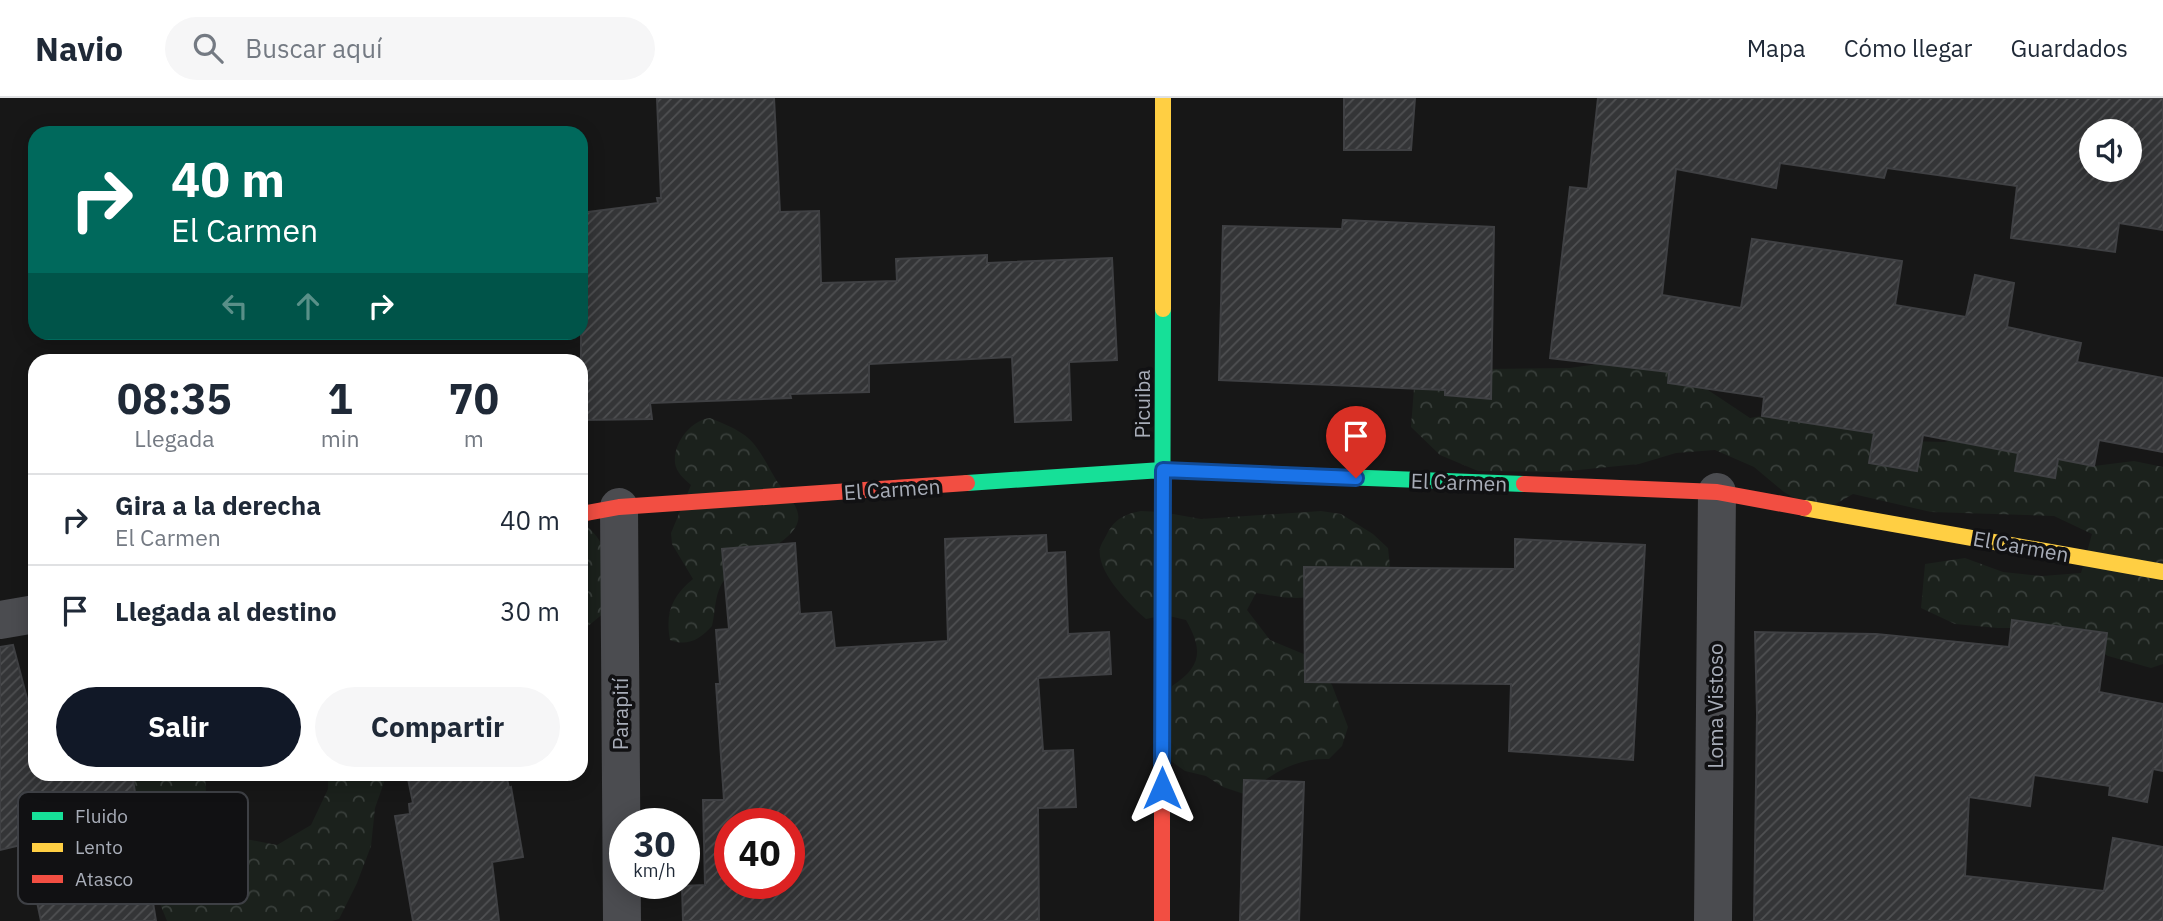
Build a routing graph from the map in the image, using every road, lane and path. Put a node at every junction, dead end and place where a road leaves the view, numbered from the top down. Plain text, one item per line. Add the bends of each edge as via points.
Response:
1 (1163, 98) edge
2 (1163, 470) junction
3 (1717, 492) junction
4 (619, 507) junction
5 (588, 513) edge
6 (2163, 572) edge
7 (28, 615) edge
8 (0, 620) edge
9 (622, 921) edge
10 (1161, 921) edge
11 (1713, 921) edge

1 - 2 street, Picuiba
2 - 3 street, El Carmen
2 - 4 street, El Carmen
2 - 10 street, Picuiba
3 - 6 street, El Carmen
3 - 11 street, Loma Vistoso
4 - 5 street, El Carmen
4 - 9 street, Parapití
7 - 8 street

